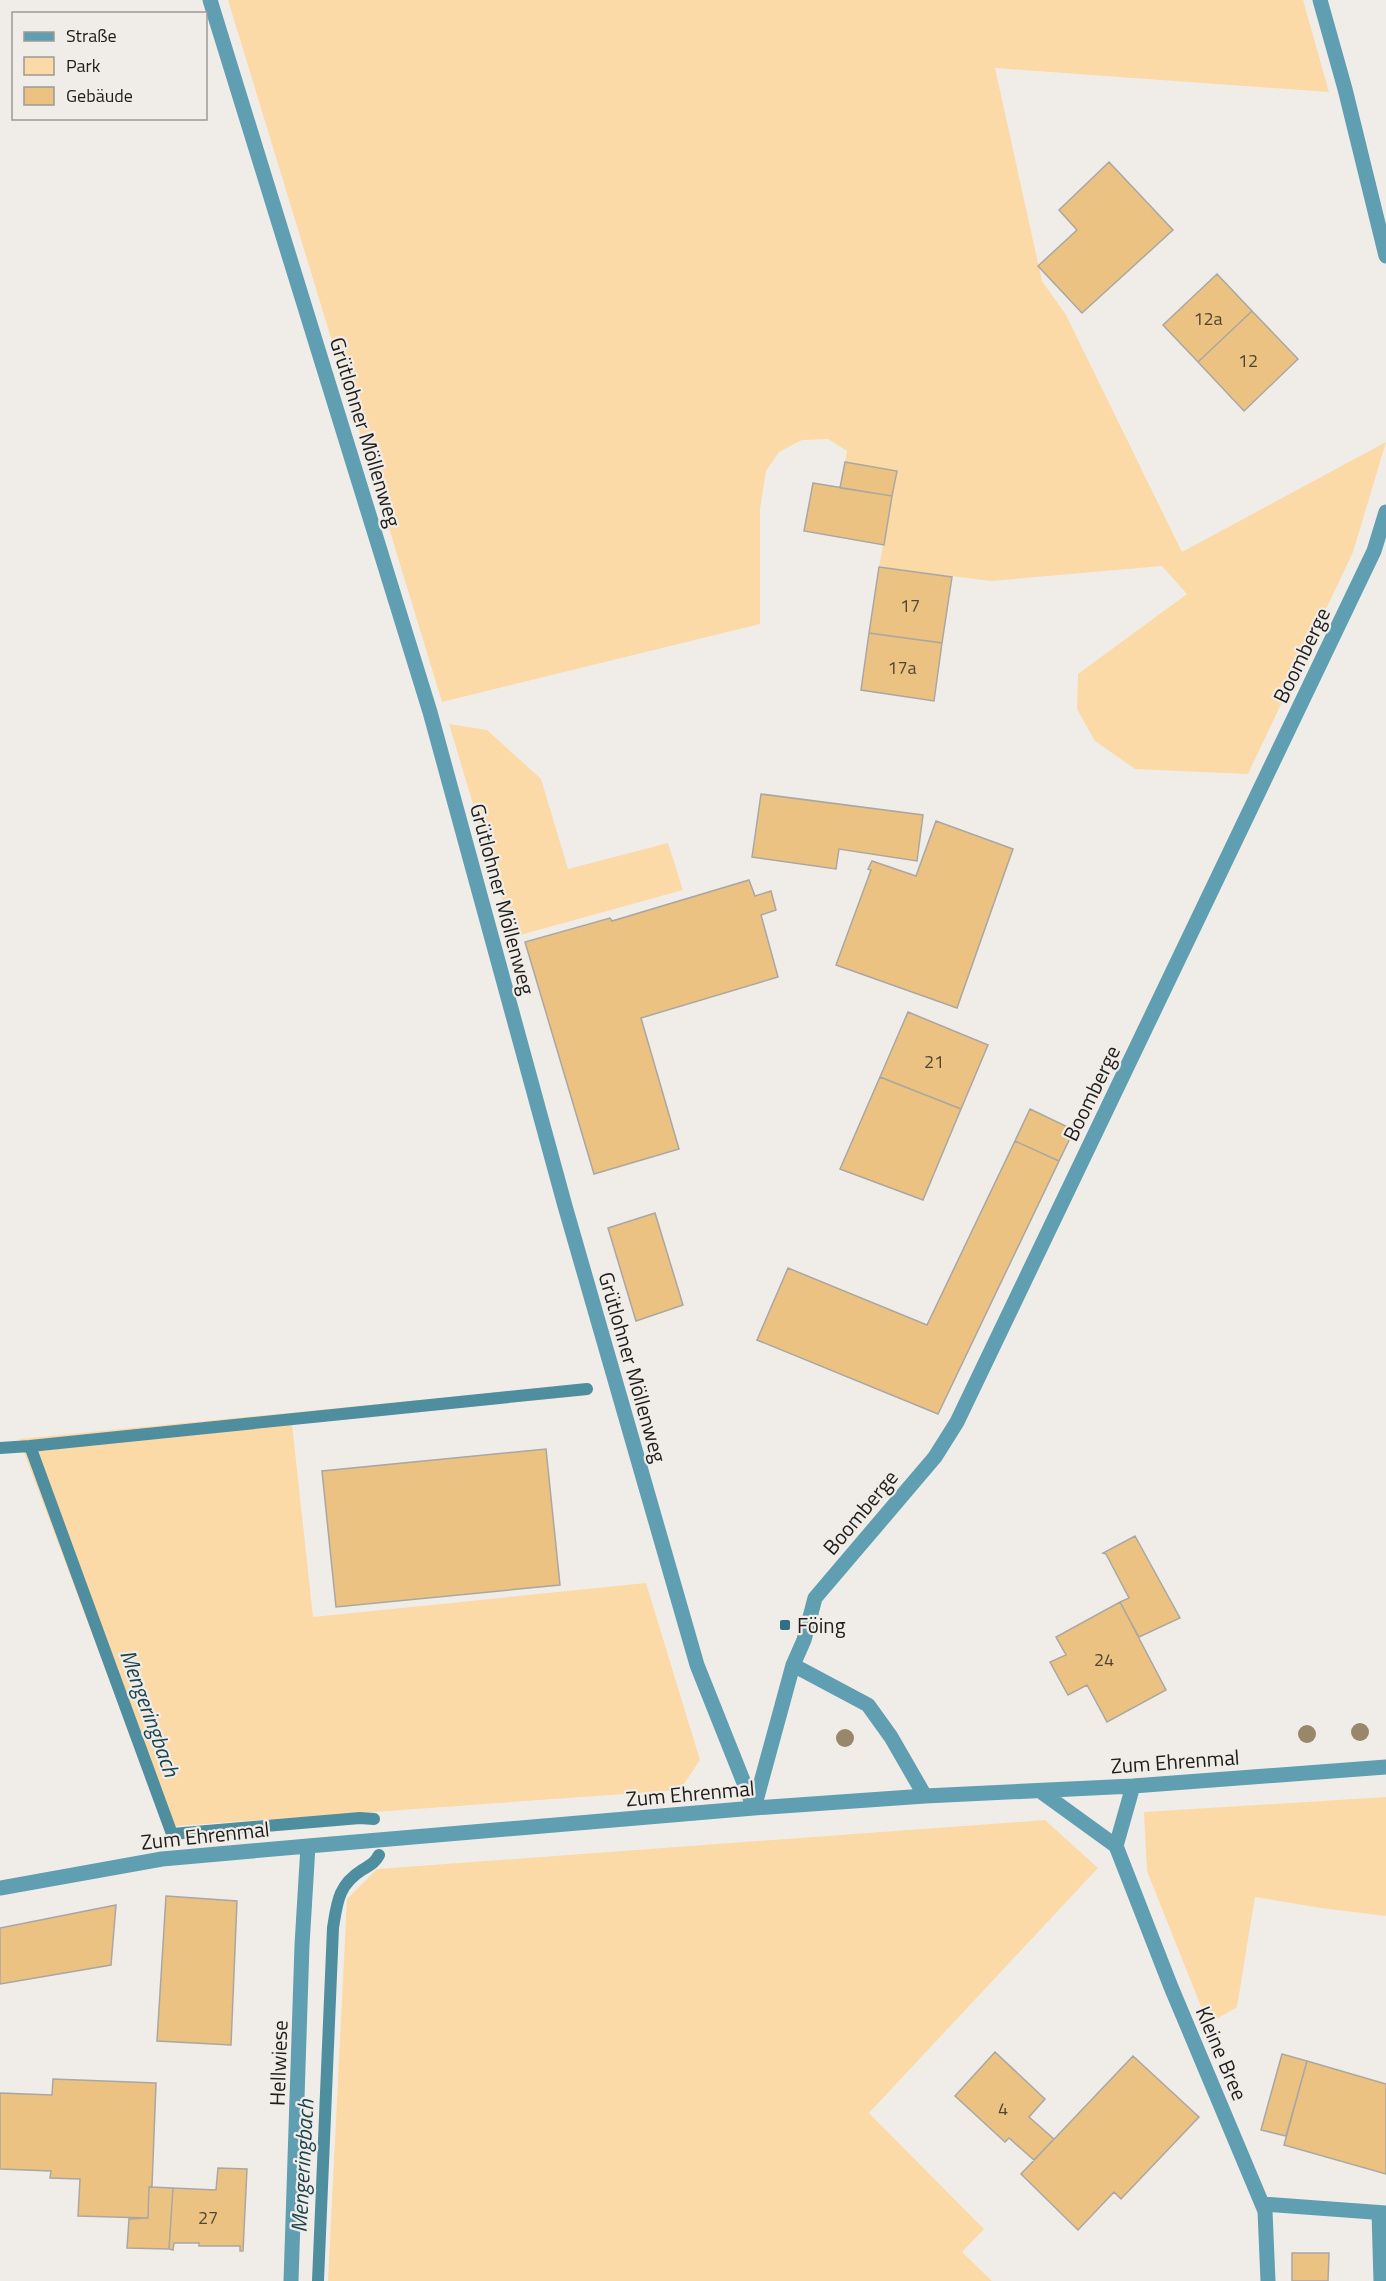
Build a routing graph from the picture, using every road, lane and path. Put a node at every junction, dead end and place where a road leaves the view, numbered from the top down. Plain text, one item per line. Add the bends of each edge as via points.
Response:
1 (210, 0) edge
2 (1320, 0) edge
3 (1386, 256) edge
4 (1386, 512) edge
5 (793, 1665) junction
6 (1386, 1767) edge
7 (1133, 1786) junction
8 (1040, 1791) junction
9 (925, 1796) junction
10 (754, 1808) junction
11 (308, 1846) junction
12 (1116, 1846) junction
13 (0, 1888) edge
14 (1262, 2205) junction
15 (1383, 2213) edge
16 (291, 2281) edge
17 (1268, 2281) edge
18 (1381, 2281) edge

1 - 10 street, Grütlohner Möllenweg via 430,712 565,1206 697,1665
2 - 3 street
4 - 5 street, Boomberge via 1374,551 957,1422 935,1457 815,1598
5 - 9 street via 868,1705
5 - 10 street, Boomberge
6 - 7 street, Zum Ehrenmal
7 - 8 street, Zum Ehrenmal
7 - 12 street
8 - 9 street, Zum Ehrenmal
8 - 12 street
9 - 10 street, Zum Ehrenmal
10 - 11 street, Zum Ehrenmal
11 - 13 street, Zum Ehrenmal via 162,1859
11 - 16 street, Hellwiese
12 - 14 street, Kleine Bree
14 - 15 street
14 - 17 street, Kleine Bree
15 - 18 street

